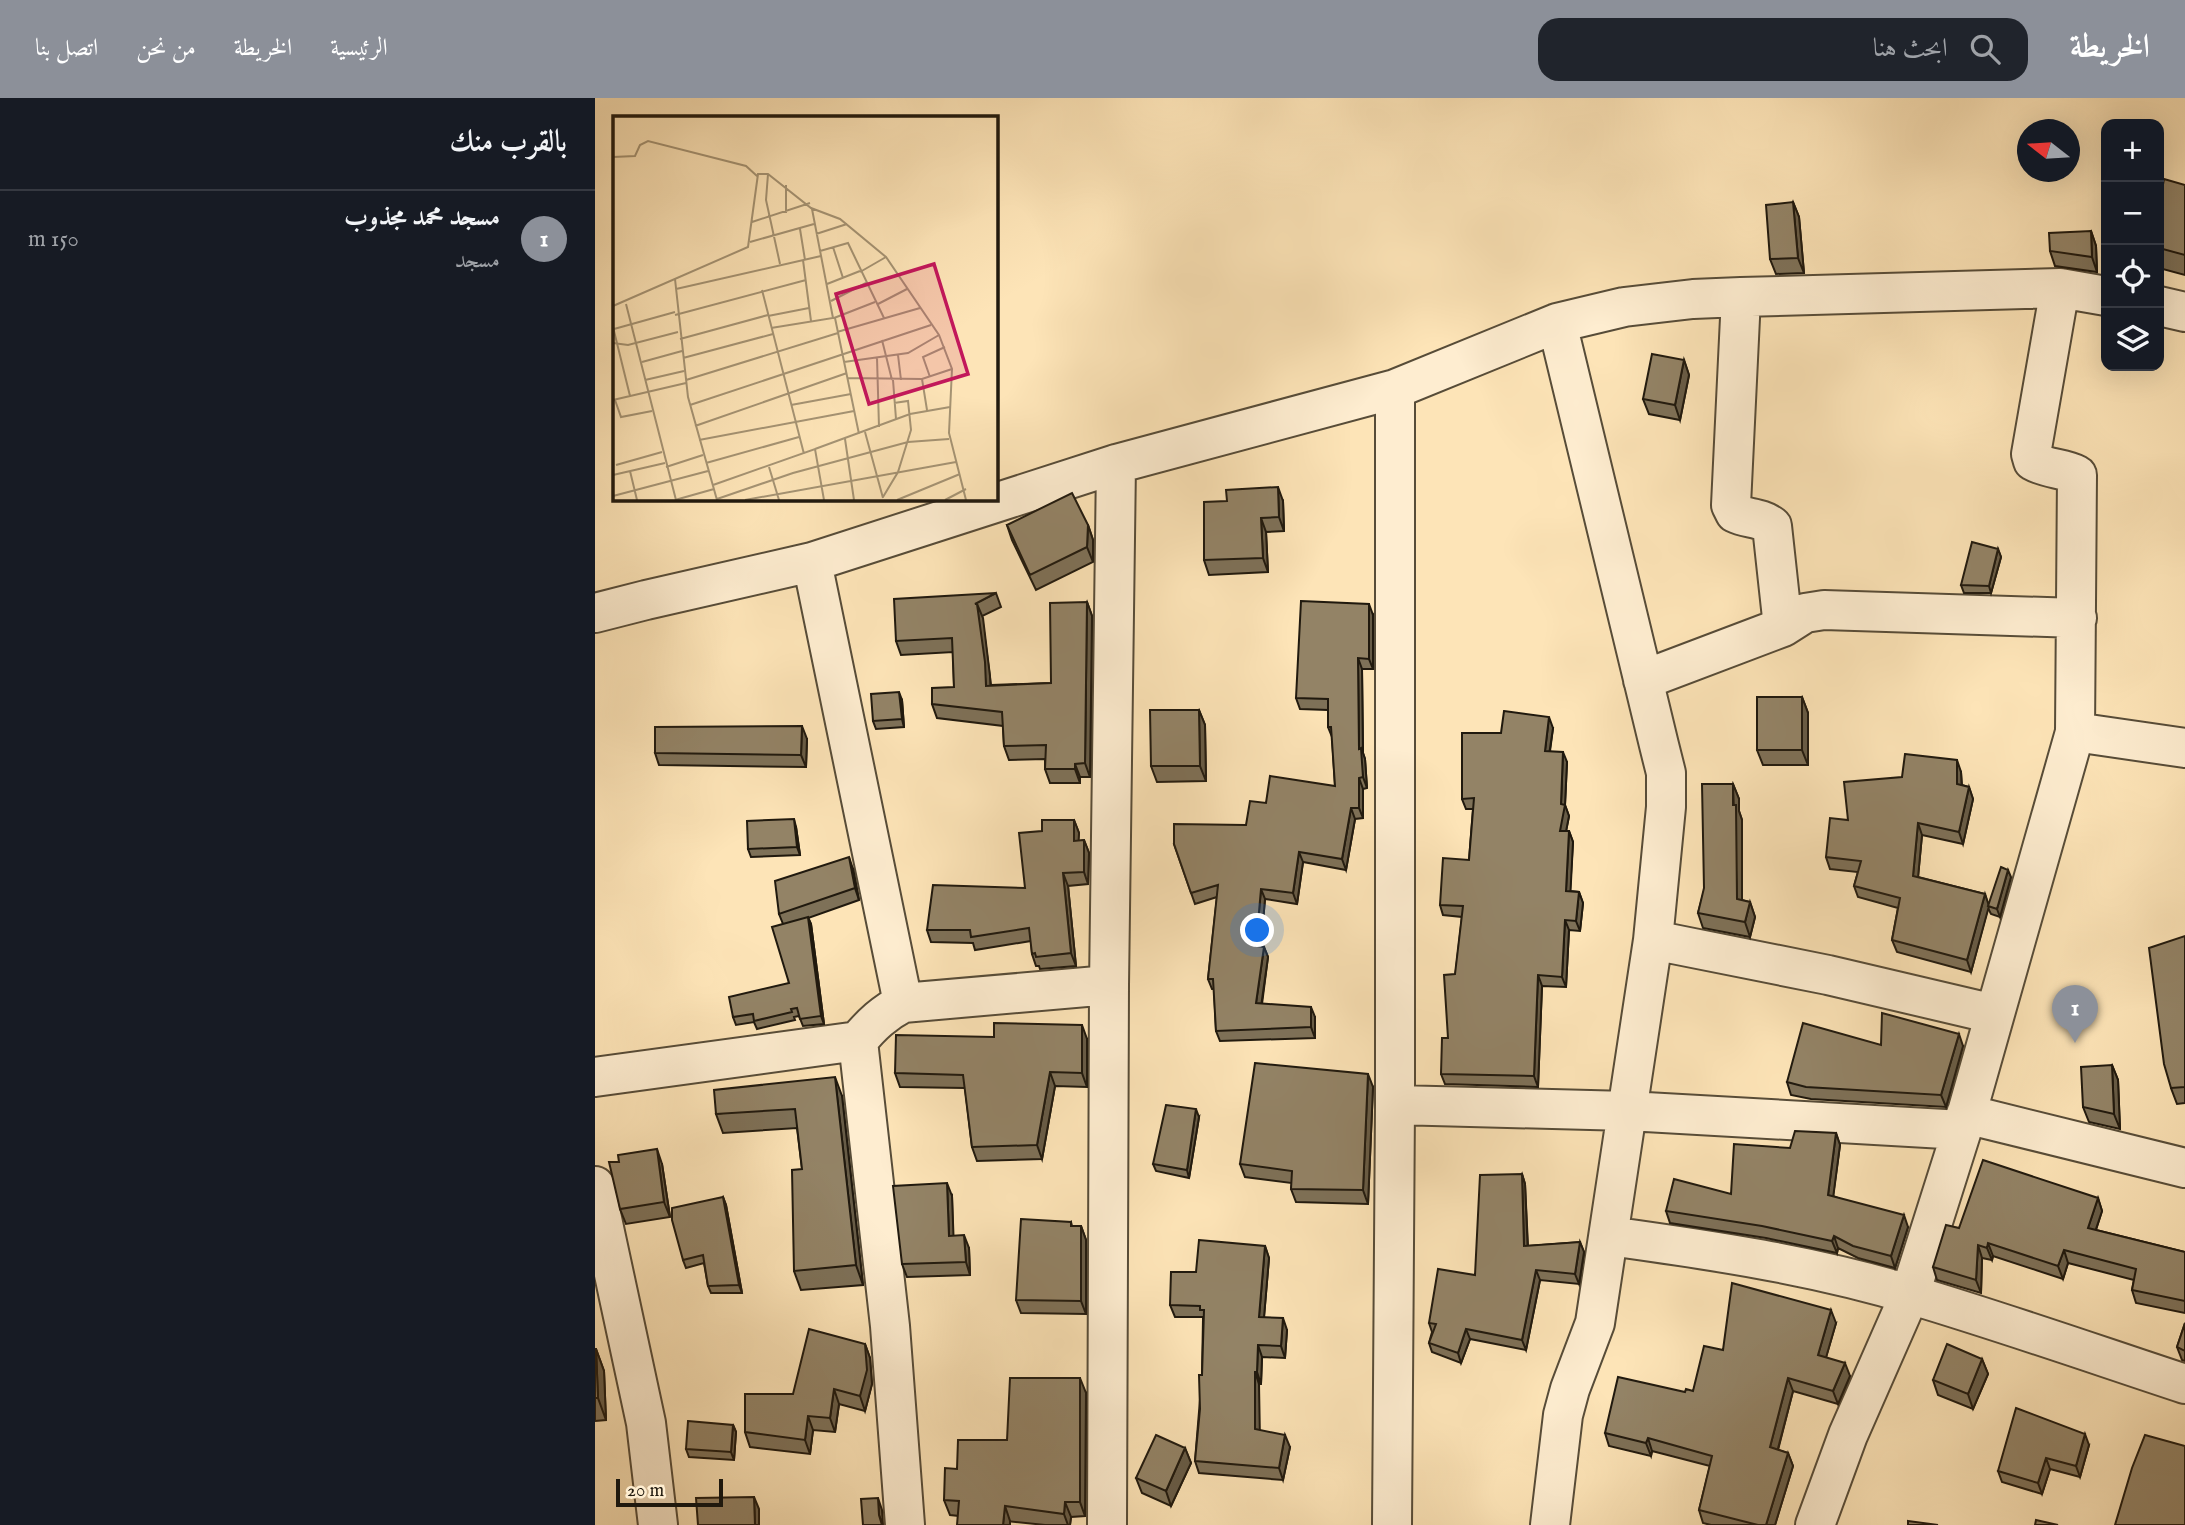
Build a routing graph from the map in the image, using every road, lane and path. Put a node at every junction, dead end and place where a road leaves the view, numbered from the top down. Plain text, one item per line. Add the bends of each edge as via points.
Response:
1 (2060, 288) junction
2 (2101, 295) edge
3 (1741, 297) junction
4 (2164, 307) edge
5 (2185, 312) edge
6 (1557, 323) junction
7 (1395, 389) junction
8 (1116, 464) junction
9 (812, 562) junction
10 (595, 613) edge
11 (2077, 618) junction
12 (1783, 627) junction
13 (1643, 680) junction
14 (2075, 732) junction
15 (2185, 748) edge
16 (1653, 940) junction
17 (1109, 985) junction
18 (903, 1003) junction
19 (1994, 1014) junction
20 (859, 1041) junction
21 (595, 1077) edge
22 (1395, 1105) junction
23 (1628, 1111) junction
24 (1964, 1122) junction
25 (2185, 1168) edge
26 (595, 1186) edge
27 (1609, 1236) junction
28 (1910, 1294) junction
29 (2185, 1384) edge
30 (658, 1525) edge
31 (905, 1525) edge
32 (1107, 1525) edge
33 (1392, 1525) edge
34 (1550, 1525) edge
35 (1815, 1525) edge

1 - 2 street
1 - 3 street
1 - 11 street via 2031,454 2040,466 2077,475
3 - 6 street via 1625,307
3 - 12 street via 1731,505 1735,513 1772,526
4 - 5 street
6 - 7 street
6 - 13 street
7 - 8 street
7 - 22 street
8 - 9 street
8 - 17 street
9 - 10 street
9 - 18 street
11 - 12 street via 1824,610 1805,613
11 - 14 street
12 - 13 street
13 - 16 street via 1665,773 1667,807
14 - 15 street
14 - 19 street
16 - 19 street
16 - 23 street
17 - 18 street
17 - 32 street
18 - 20 street via 872,1023
19 - 24 street
20 - 21 street
20 - 31 street via 890,1326
22 - 23 street
22 - 33 street
23 - 24 street
23 - 27 street
24 - 25 street
24 - 28 street
26 - 30 street via 646,1423
27 - 28 street via 1787,1264
27 - 34 street via 1595,1323 1563,1415
28 - 29 street
28 - 35 street via 1848,1435

